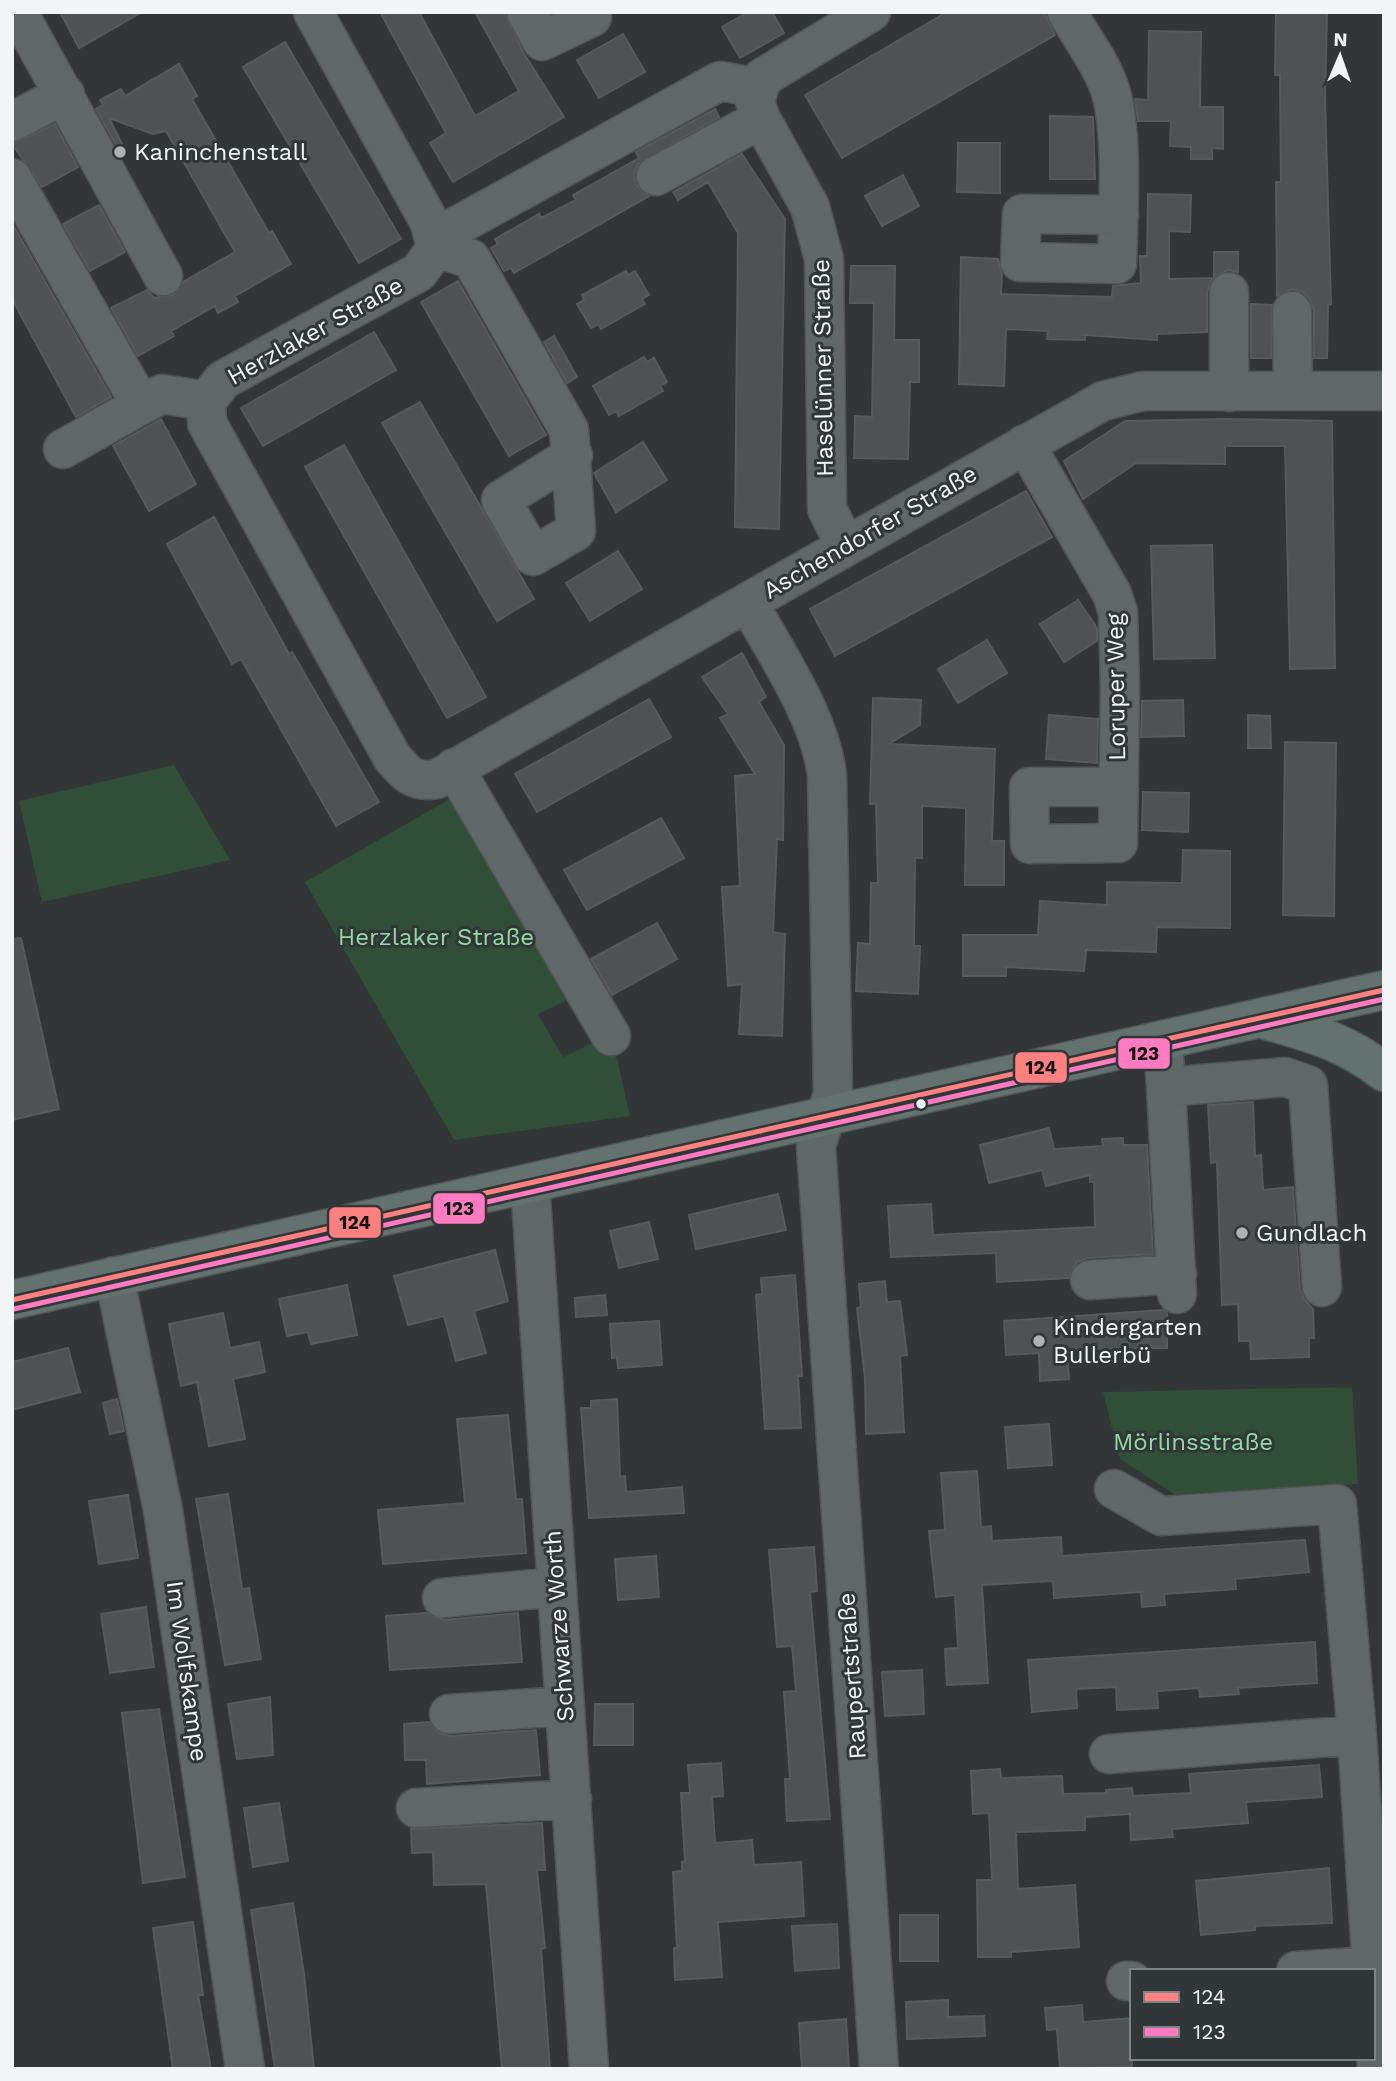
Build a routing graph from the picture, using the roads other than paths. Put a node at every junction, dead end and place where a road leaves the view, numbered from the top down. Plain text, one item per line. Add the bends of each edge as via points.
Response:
1 (18, 12) edge
2 (313, 12) edge
3 (526, 12) edge
4 (591, 12) edge
5 (1066, 12) edge
6 (850, 17) edge
7 (65, 94) junction
8 (759, 103) junction
9 (12, 122) edge
10 (656, 176) dead end
11 (12, 178) edge
12 (1119, 215) dead end
13 (436, 243) junction
14 (163, 276) dead end
15 (1229, 292) dead end
16 (1292, 311) dead end
17 (1293, 390) junction
18 (1384, 391) edge
19 (1229, 392) junction
20 (206, 401) junction
21 (141, 405) junction
22 (1025, 444) junction
23 (63, 449) dead end
24 (573, 455) dead end
25 (845, 545) junction
26 (748, 602) junction
27 (454, 768) junction
28 (1117, 787) dead end
29 (1384, 990) edge
30 (1261, 1018) junction
31 (611, 1036) dead end
32 (1163, 1040) junction
33 (1384, 1072) edge
34 (1166, 1087) junction
35 (825, 1117) junction
36 (530, 1183) junction
37 (114, 1276) junction
38 (1090, 1280) dead end
39 (1322, 1287) dead end
40 (12, 1300) edge
41 (1114, 1489) dead end
42 (555, 1587) junction
43 (442, 1598) dead end
44 (564, 1706) junction
45 (449, 1713) dead end
46 (1357, 1735) junction
47 (1109, 1754) dead end
48 (572, 1799) junction
49 (416, 1808) dead end
50 (1371, 1969) edge
51 (1375, 2033) edge
52 (246, 2069) edge
53 (589, 2069) edge
54 (879, 2069) edge
55 (1377, 2069) edge

1 - 7 street
2 - 13 street via 430,223
3 - 4 street via 542,41 592,17
5 - 12 street via 1109,85 1115,105
6 - 8 street via 762,78
7 - 9 street
7 - 14 street
8 - 10 street
8 - 13 street via 720,81
8 - 25 street, Haselünner Straße via 810,207 824,259 827,509
11 - 21 street
13 - 20 street, Herzlaker Straße via 419,272 223,380
13 - 24 street via 471,259 569,430
15 - 19 street
16 - 17 street
17 - 18 street, Aschendorfer Straße
17 - 19 street, Aschendorfer Straße
19 - 22 street, Aschendorfer Straße via 1123,394
20 - 21 street via 162,394
20 - 27 street, Herzlaker Straße via 207,423 392,757 408,775 422,782
21 - 23 street
22 - 25 street, Aschendorfer Straße
22 - 28 street, Loruper Weg via 1118,612
25 - 26 street, Aschendorfer Straße
26 - 27 street, Herzlaker Straße
26 - 35 street, Aschendorfer Straße via 824,752 833,1093
27 - 31 street
29 - 30 main road
30 - 32 main road
30 - 33 main road via 1336,1041 1358,1051
32 - 34 street
32 - 35 main road
34 - 38 street via 1177,1284
34 - 39 street via 1284,1077 1308,1085
35 - 36 main road
35 - 54 street, Raupertstraße via 816,1146
36 - 37 main road
36 - 42 street, Schwarze Worth
37 - 40 main road
37 - 52 street, Im Wolfskampe via 163,1510
41 - 46 street via 1161,1516 1337,1504
42 - 43 street
42 - 44 street, Schwarze Worth
44 - 45 street
44 - 48 street, Schwarze Worth
46 - 47 street
46 - 50 street
48 - 49 street
48 - 53 street, Schwarze Worth
51 - 55 street

